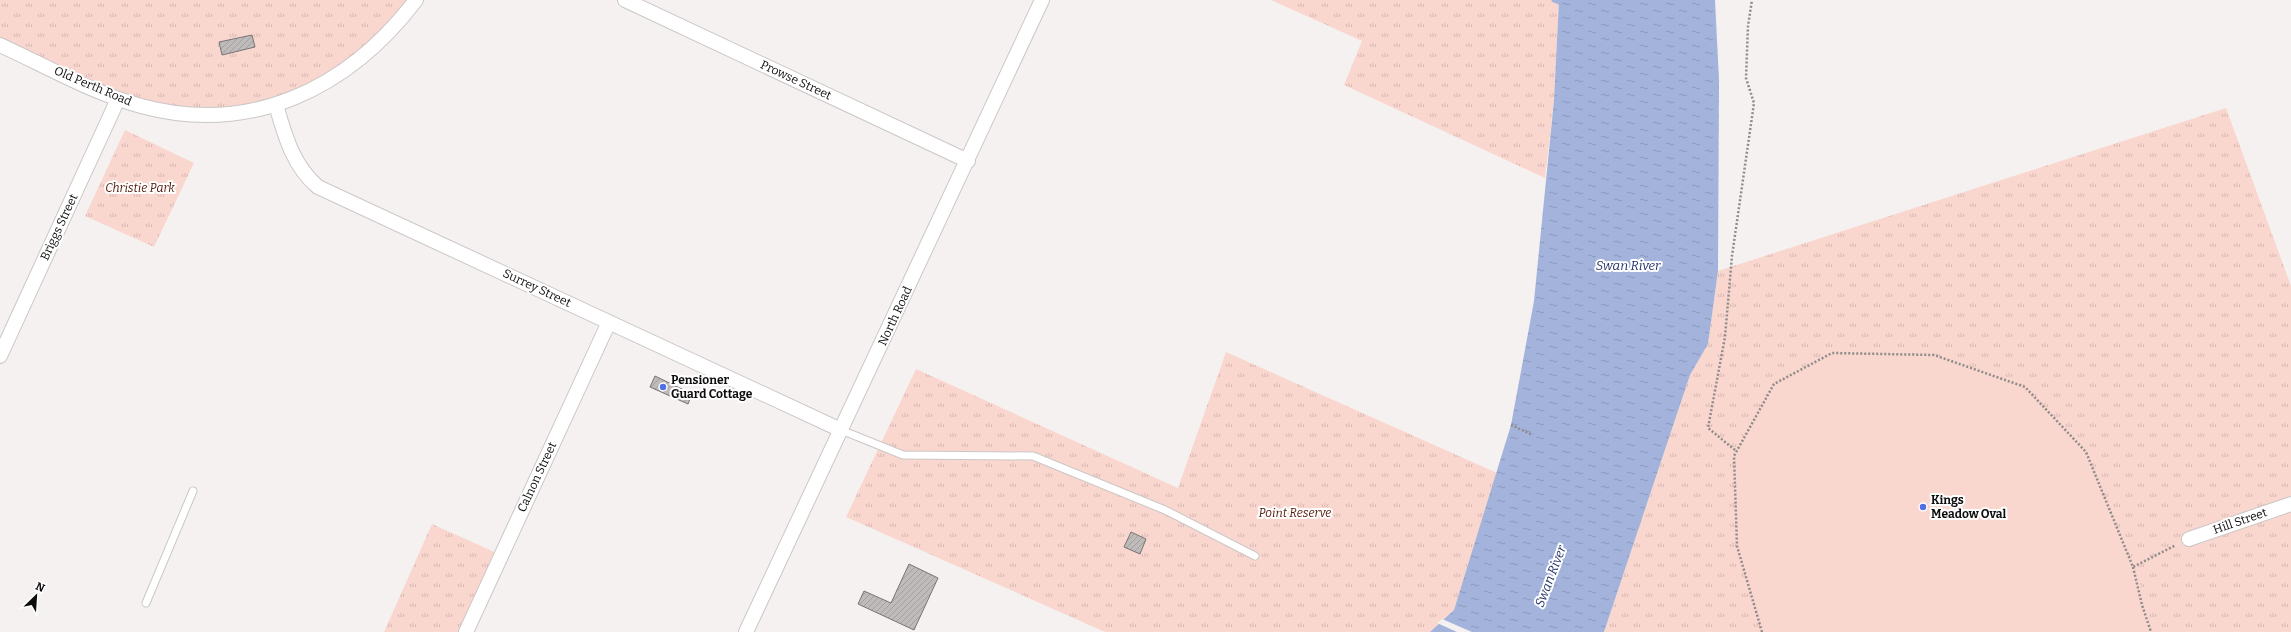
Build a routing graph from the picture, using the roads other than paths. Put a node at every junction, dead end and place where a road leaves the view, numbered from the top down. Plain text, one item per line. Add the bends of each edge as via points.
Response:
1 (416, 0) edge
2 (625, 0) edge
3 (1042, 0) edge
4 (0, 45) edge
5 (118, 99) junction
6 (276, 105) junction
7 (968, 161) junction
8 (609, 322) junction
9 (0, 356) edge
10 (842, 430) junction
11 (193, 491) dead end
12 (2291, 504) edge
13 (2189, 539) road end
14 (1255, 556) dead end
15 (146, 603) dead end
16 (466, 632) edge
17 (746, 632) edge

1 - 6 street, Old Perth Road via 383,40 360,59 323,85
2 - 7 street, Prowse Street
3 - 7 street, North Road
4 - 5 street, Old Perth Road
5 - 6 street, Old Perth Road via 142,107 201,115 251,111
5 - 9 street, Briggs Street
6 - 8 street, Surrey Street via 285,136 299,168 318,187
7 - 10 street, North Road
8 - 10 street, Surrey Street
8 - 16 street, Calnon Street
10 - 14 lane via 903,455 1033,456 1165,510
10 - 17 street, North Road
11 - 15 lane
12 - 13 street, Hill Street

